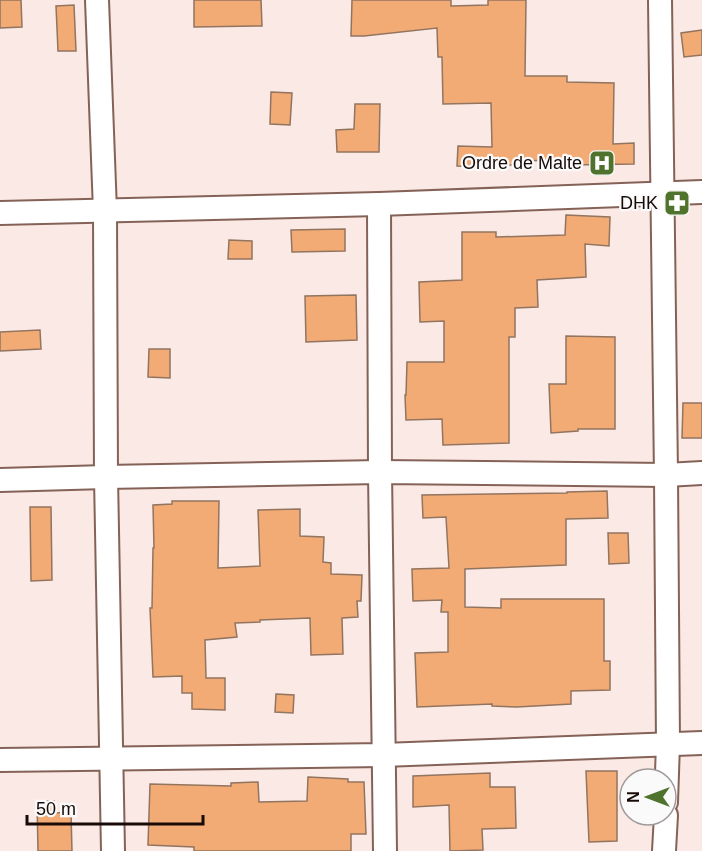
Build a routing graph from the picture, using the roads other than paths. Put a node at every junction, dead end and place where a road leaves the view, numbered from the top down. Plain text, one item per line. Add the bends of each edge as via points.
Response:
1 (97, 0) edge
2 (660, 0) edge
3 (702, 192) edge
4 (662, 193) junction
5 (379, 204) junction
6 (105, 211) junction
7 (0, 213) edge
8 (380, 472) junction
9 (702, 473) edge
10 (666, 475) junction
11 (106, 477) junction
12 (0, 480) edge
13 (702, 743) edge
14 (668, 744) junction
15 (382, 754) junction
16 (112, 758) junction
17 (0, 760) edge
18 (667, 767) edge
19 (665, 827) edge
20 (113, 851) edge
21 (385, 851) edge
22 (664, 851) edge

1 - 6 street
2 - 4 street
3 - 4 street
4 - 5 street
4 - 10 street
5 - 6 street
5 - 8 street
6 - 7 street
6 - 11 street
8 - 10 street
8 - 11 street
8 - 15 street
9 - 10 street
10 - 14 street
11 - 12 street
11 - 16 street
13 - 14 street
14 - 15 street
14 - 18 street
15 - 16 street
15 - 21 street
16 - 17 street
16 - 20 street
19 - 22 street

